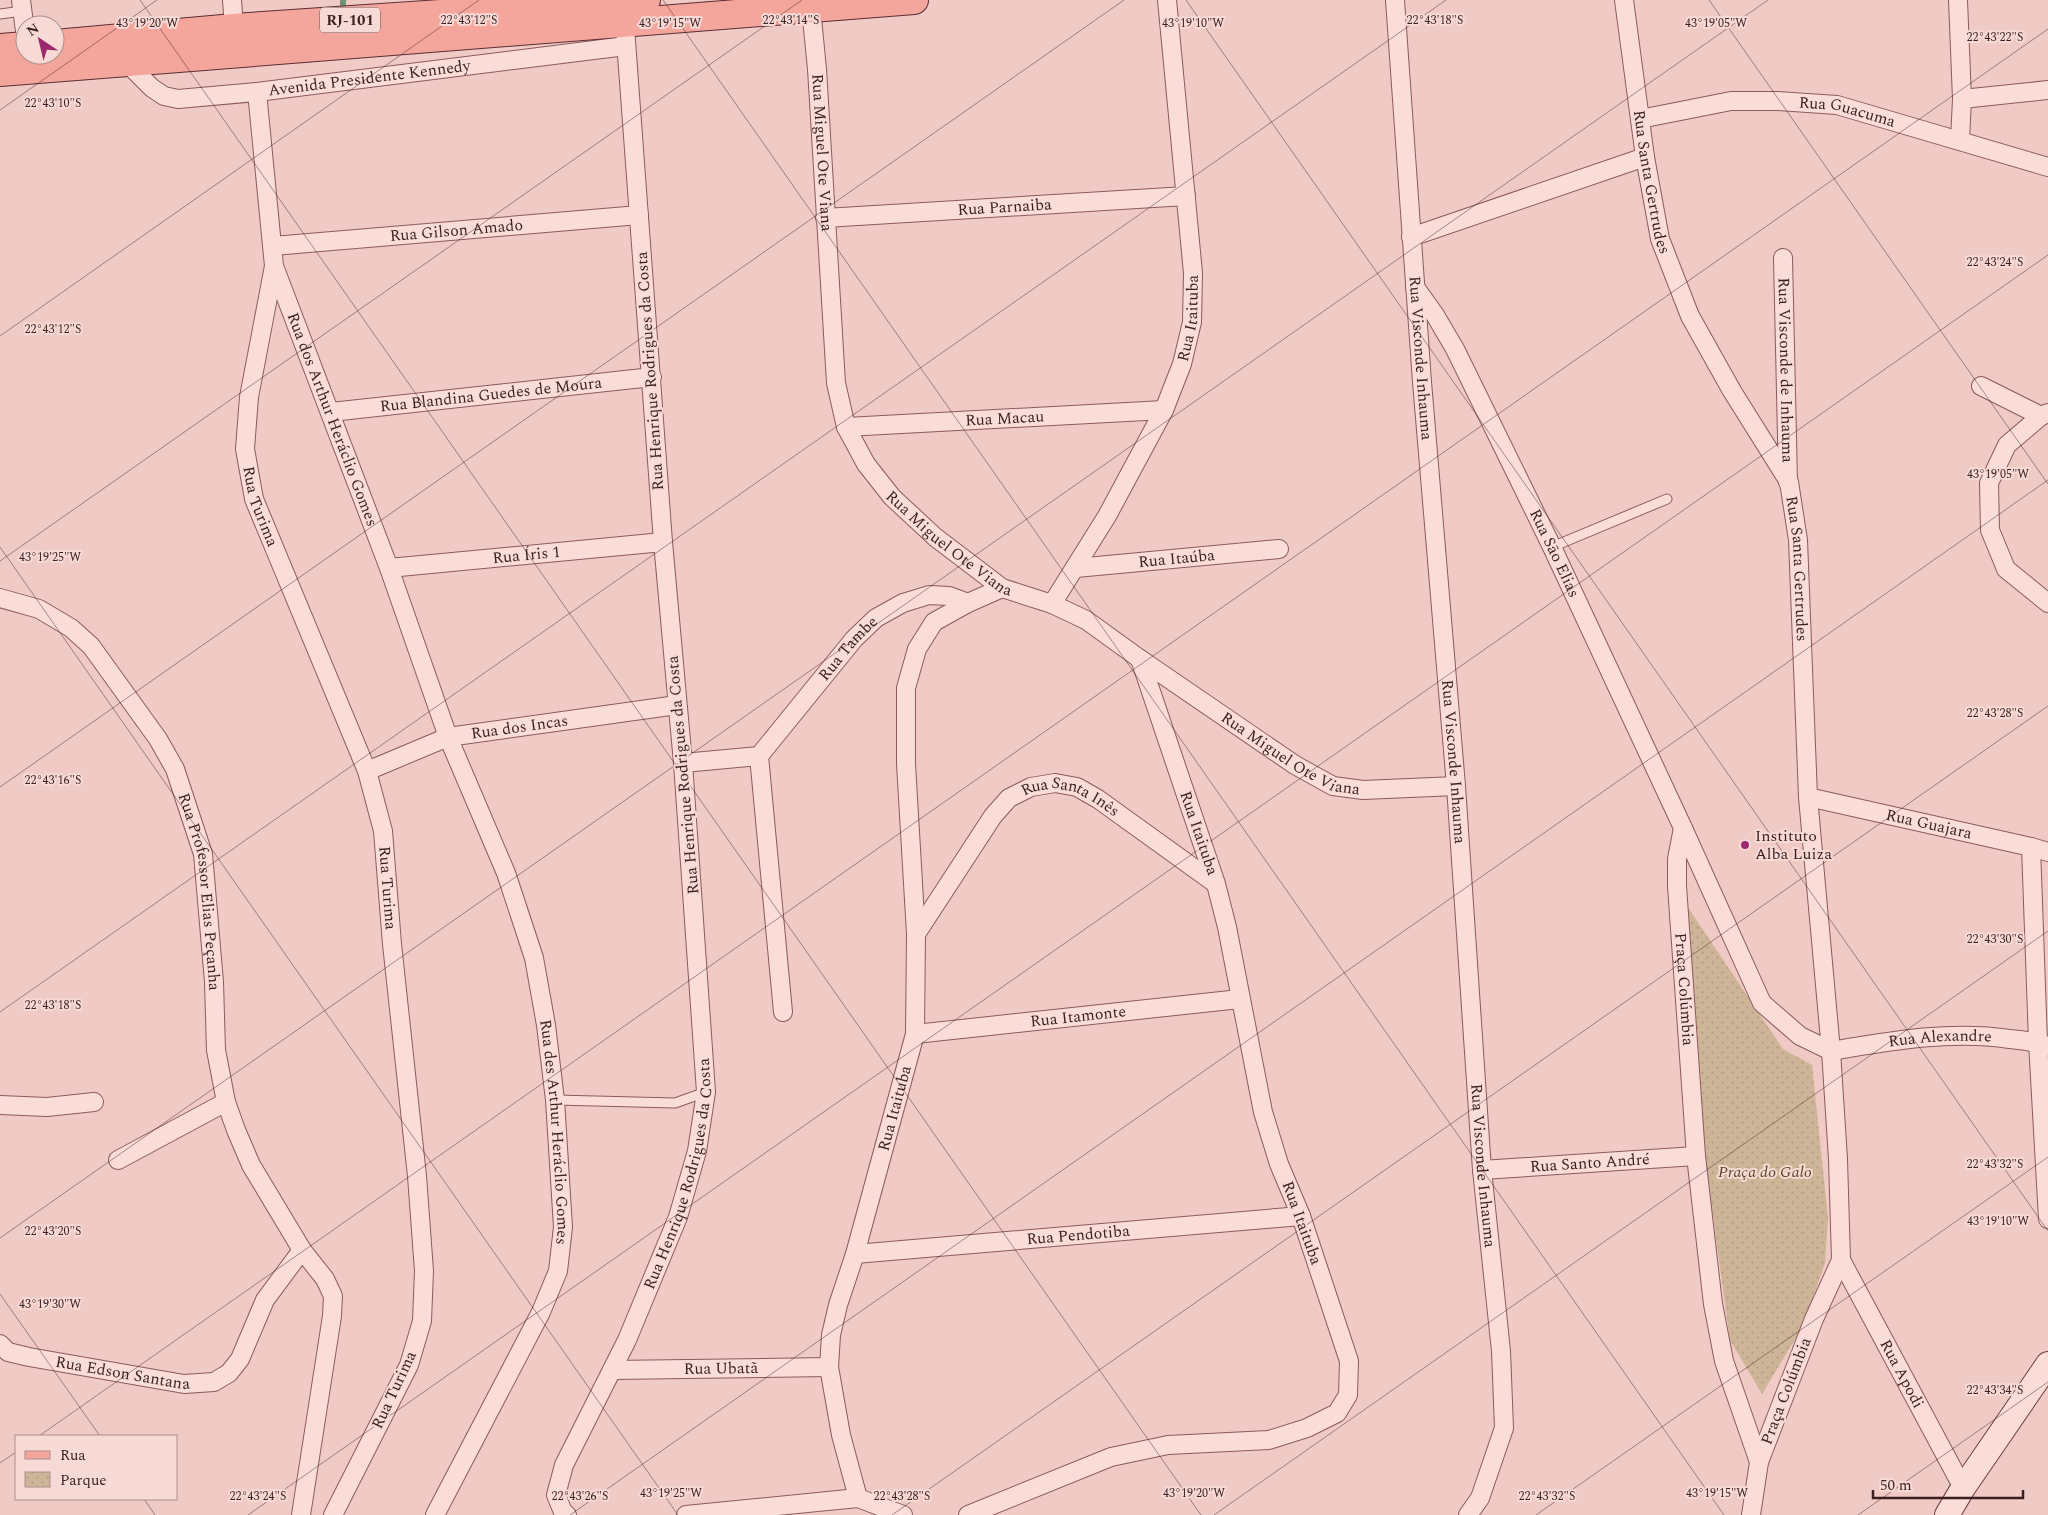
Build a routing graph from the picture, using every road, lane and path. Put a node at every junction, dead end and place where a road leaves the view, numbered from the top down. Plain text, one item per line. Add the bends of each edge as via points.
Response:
1 (232, 0) edge
2 (914, 0) edge
3 (1168, 0) edge
4 (1395, 0) edge
5 (1624, 0) edge
6 (1958, 0) edge
7 (22, 6) edge
8 (455, 7) edge
9 (811, 8) junction
10 (0, 14) edge
11 (630, 18) edge
12 (234, 28) junction
13 (65, 43) edge
14 (15, 47) edge
15 (0, 48) edge
16 (126, 62) junction
17 (0, 72) edge
18 (2048, 90) edge
19 (258, 92) junction
20 (1962, 99) junction
21 (1640, 119) junction
22 (1960, 140) junction
23 (1646, 157) junction
24 (2048, 167) edge
25 (1186, 196) junction
26 (639, 215) junction
27 (825, 218) junction
28 (1411, 237) junction
29 (273, 246) junction
30 (1783, 258) dead end
31 (274, 266) junction
32 (1415, 286) junction
33 (652, 377) junction
34 (1981, 386) dead end
35 (1164, 410) junction
36 (331, 412) junction
37 (2045, 415) edge
38 (846, 427) junction
39 (1788, 482) junction
40 (1667, 499) dead end
41 (663, 542) junction
42 (1552, 547) junction
43 (1278, 549) dead end
44 (389, 568) junction
45 (1076, 568) junction
46 (1002, 588) junction
47 (0, 598) edge
48 (968, 603) junction
49 (2048, 603) edge
50 (1052, 604) junction
51 (1140, 659) junction
52 (677, 705) junction
53 (448, 737) junction
54 (759, 756) junction
55 (683, 763) junction
56 (367, 771) junction
57 (1456, 786) junction
58 (1808, 797) junction
59 (1683, 828) junction
60 (2031, 847) junction
61 (2048, 852) edge
62 (1216, 884) junction
63 (916, 934) junction
64 (1240, 999) junction
65 (783, 1012) dead end
66 (915, 1034) junction
67 (2043, 1044) edge
68 (1831, 1051) junction
69 (706, 1092) junction
70 (555, 1100) junction
71 (94, 1102) dead end
72 (226, 1102) junction
73 (0, 1105) edge
74 (1696, 1156) junction
75 (118, 1160) dead end
76 (1482, 1170) junction
77 (1301, 1216) junction
78 (2048, 1219) edge
79 (302, 1250) junction
80 (855, 1254) junction
81 (1841, 1260) junction
82 (0, 1344) edge
83 (2048, 1364) edge
84 (829, 1367) junction
85 (612, 1370) junction
86 (1759, 1462) junction
87 (1963, 1488) junction
88 (858, 1498) junction
89 (301, 1515) edge
90 (333, 1515) edge
91 (435, 1515) edge
92 (568, 1515) edge
93 (686, 1515) edge
94 (903, 1515) edge
95 (968, 1515) edge
96 (1468, 1515) edge
97 (1752, 1515) edge
98 (1947, 1515) edge

1 - 12 street
2 - 9 main road, RJ-101
3 - 25 street, Rua Itaituba
4 - 28 street, Rua Visconde Inhauma
5 - 21 street, Rua Santa Gertrudes
6 - 20 street
7 - 10 lane
8 - 11 main road, RJ-101
8 - 12 main road, RJ-101
9 - 11 main road, RJ-101
9 - 27 street, Rua Miguel Ote Viana
11 - 16 main road, RJ-101
11 - 19 street, Avenida Presidente Kennedy
11 - 26 street, Rua Henrique Rodrigues da Costa
12 - 13 main road, RJ-101
14 - 15 main road
16 - 17 main road, RJ-101
16 - 19 street, Avenida Presidente Kennedy via 164,96 178,99
18 - 20 street
19 - 29 street, Rua dos Arthur Heráclio Gomes
20 - 22 street
21 - 22 street, Rua Guacuma via 1731,101 1777,100 1836,106
21 - 23 street, Rua Santa Gertrudes
22 - 24 street, Rua Guacuma
23 - 28 street
23 - 39 street, Rua Santa Gertrudes via 1660,239 1690,316
25 - 27 street, Rua Parnaiba
25 - 35 street, Rua Itaituba via 1193,273 1192,322 1182,364
26 - 29 street, Rua Gilson Amado
26 - 33 street, Rua Henrique Rodrigues da Costa
27 - 38 street, Rua Miguel Ote Viana via 836,383
28 - 32 street, Rua Visconde Inhauma
29 - 31 street, Rua dos Arthur Heráclio Gomes
30 - 39 street, Rua Visconde de Inhauma
31 - 36 street, Rua dos Arthur Heráclio Gomes
31 - 56 street, Rua Turima via 249,398 245,449 254,499
32 - 42 street, Rua Sāo Elias via 1455,349
32 - 57 street, Rua Visconde Inhauma
33 - 36 street, Rua Blandina Guedes de Moura
33 - 41 street, Rua Henrique Rodrigues da Costa
34 - 37 street
35 - 38 street, Rua Macau
35 - 45 street, Rua Itaituba via 1127,482
36 - 44 street, Rua dos Arthur Heráclio Gomes
37 - 49 street via 2008,445 1988,483 1990,530 2006,569
38 - 46 street, Rua Miguel Ote Viana via 866,464 892,497 935,537
39 - 58 street, Rua Santa Gertrudes via 1798,540
40 - 42 lane
41 - 44 street, Rua Íris 1
41 - 52 street, Rua Henrique Rodrigues da Costa
42 - 59 street, Rua Sāo Elias
43 - 45 street, Rua Itaúba
44 - 53 street, Rua dos Arthur Heráclio Gomes
45 - 50 street, Rua Itaituba
46 - 48 street, Rua Itaituba
46 - 50 street, Rua Miguel Ote Viana
47 - 72 street, Rua Professor Elias Peçanha via 39,609 91,646 175,768 202,854 214,982 216,1050
48 - 54 street, Rua Tambe via 949,596 929,595 904,603 876,618 854,639
48 - 63 street, Rua Itaituba via 934,622 917,649 906,688 906,764
50 - 51 street, Rua Miguel Ote Viana via 1086,620
51 - 57 street, Rua Miguel Ote Viana via 1296,765 1333,786 1362,790
51 - 62 street, Rua Itaituba
52 - 53 street, Rua dos Incas
52 - 55 street, Rua Henrique Rodrigues da Costa
53 - 56 street, Rua dos Incas
53 - 70 street, Rua des Arthur Heráclio Gomes via 506,873 534,958
54 - 55 street
54 - 65 street
55 - 69 street, Rua Henrique Rodrigues da Costa
56 - 90 street, Rua Turima via 383,831 417,1176 424,1271 422,1321 409,1365
57 - 76 street, Rua Visconde Inhauma
58 - 60 street, Rua Guajara
58 - 68 street, Rua Santa Gertrudes
59 - 68 street via 1762,1003 1800,1036
59 - 74 street, Praça Colúmbia via 1677,859 1677,886
60 - 61 street, Rua Guajara
60 - 67 street
62 - 63 street, Rua Santa Inês via 1077,787 1055,783 1031,787 1009,798 993,816
62 - 64 street, Rua Itaituba
63 - 66 street, Rua Itaituba
64 - 66 street, Rua Itamonte
64 - 77 street, Rua Itaituba via 1263,1112 1279,1164
66 - 80 street, Rua Itaituba
67 - 68 street, Rua Alexandre via 1994,1036 1940,1036
67 - 78 street
68 - 81 street, Praça Colúmbia
69 - 70 lane via 675,1103
69 - 85 street, Rua Henrique Rodrigues da Costa via 697,1151 678,1217
70 - 91 street, Rua des Arthur Heráclio Gomes via 563,1228 558,1271 541,1312
71 - 73 street via 47,1108
72 - 75 street
72 - 79 street, Rua Professor Elias Peçanha via 251,1165
74 - 76 street, Rua Santo André
74 - 86 street, Praça Colúmbia via 1713,1304 1724,1361
76 - 96 street, Rua Visconde Inhauma via 1501,1351 1504,1428 1480,1498
77 - 80 street, Rua Pendotiba
77 - 95 street, Rua Itaituba via 1350,1361 1348,1395 1337,1414 1307,1428 1268,1440 1168,1445 1111,1456
79 - 82 street, Rua Edson Santana via 265,1300 240,1359 229,1373 214,1382 184,1384 29,1357 8,1352
79 - 89 street, Rua Professor Elias Peçanha via 325,1279 333,1296
80 - 84 street, Rua Itaituba via 831,1334
81 - 86 street, Praça Colúmbia via 1814,1319
81 - 87 street, Rua Apodi
83 - 87 main road
84 - 85 street, Rua Ubatã
84 - 88 street, Rua Itaituba via 841,1436
85 - 92 street, Rua Henrique Rodrigues da Costa via 564,1465 556,1495 563,1512
86 - 97 street
87 - 98 main road
88 - 93 street
88 - 94 street

